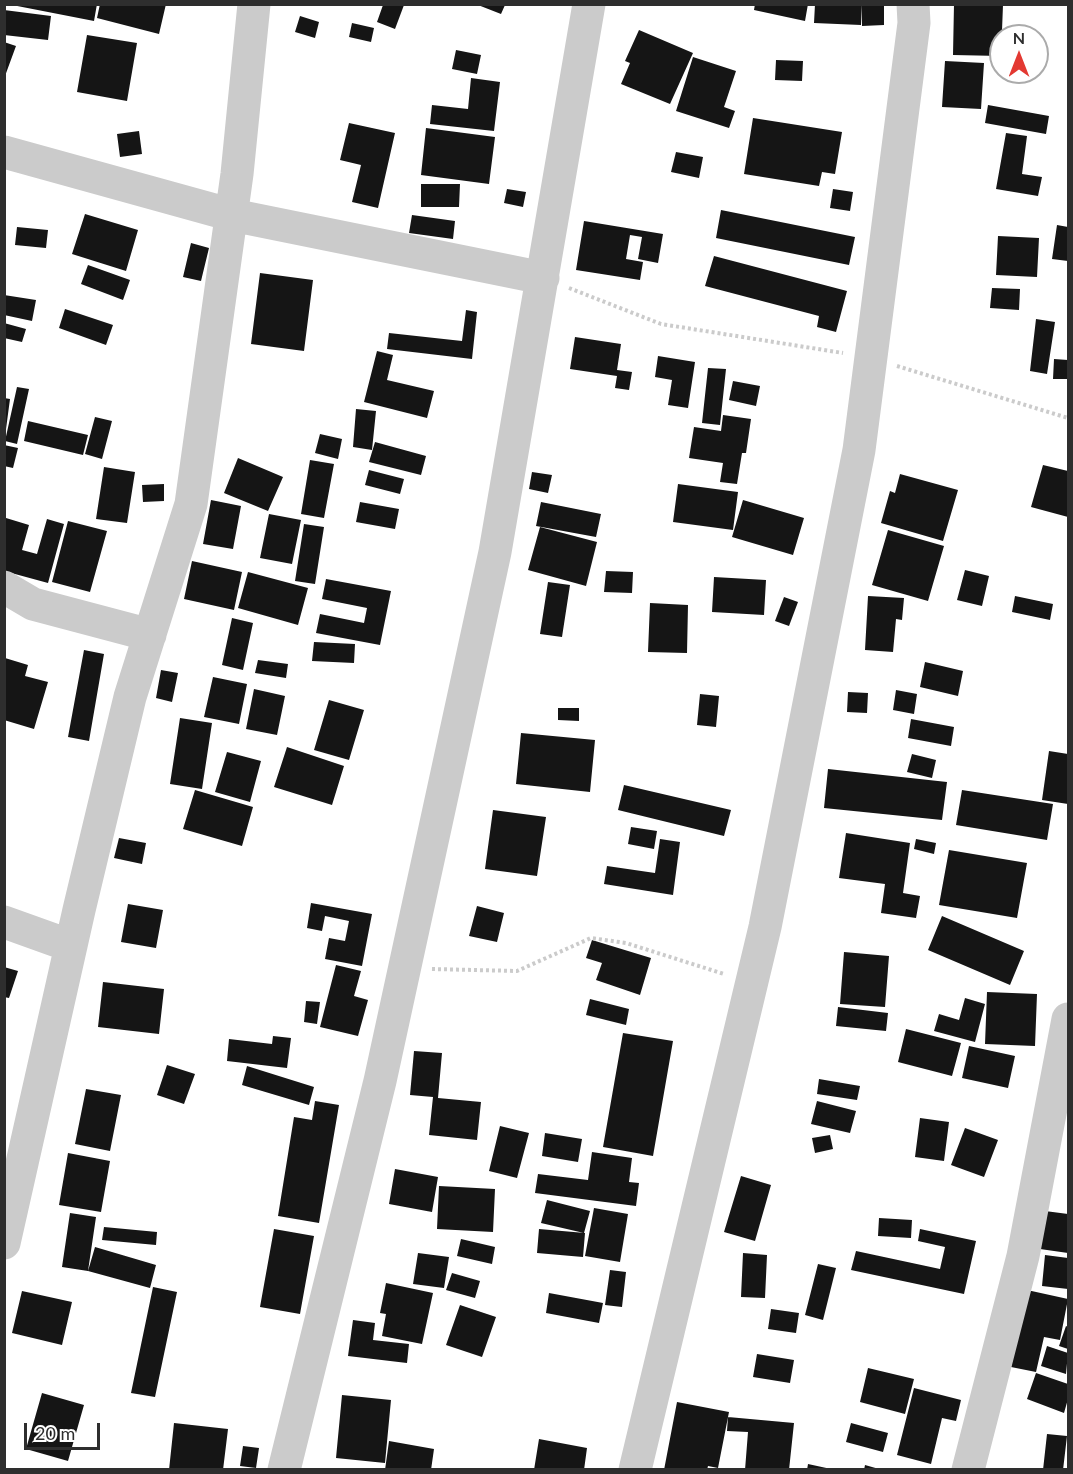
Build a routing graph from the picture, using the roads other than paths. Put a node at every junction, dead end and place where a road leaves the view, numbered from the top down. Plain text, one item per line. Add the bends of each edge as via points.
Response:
1 (254, 4) edge
2 (589, 4) edge
3 (913, 4) edge
4 (4, 152) edge
5 (232, 215) junction
6 (543, 278) junction
7 (4, 587) edge
8 (19, 600) edge
9 (150, 635) junction
10 (4, 922) edge
11 (71, 946) junction
12 (1068, 1019) edge
13 (7, 1223) edge
14 (284, 1470) edge
15 (634, 1470) edge
16 (968, 1470) edge

1 - 5 street
2 - 6 street
3 - 15 street via 914,23 860,450 752,983
4 - 5 street
5 - 6 street
5 - 9 street via 191,504
6 - 14 street via 495,552 380,1081
7 - 8 street
8 - 9 street
9 - 11 street via 130,697
10 - 11 street
11 - 13 street
12 - 16 street via 1023,1256

